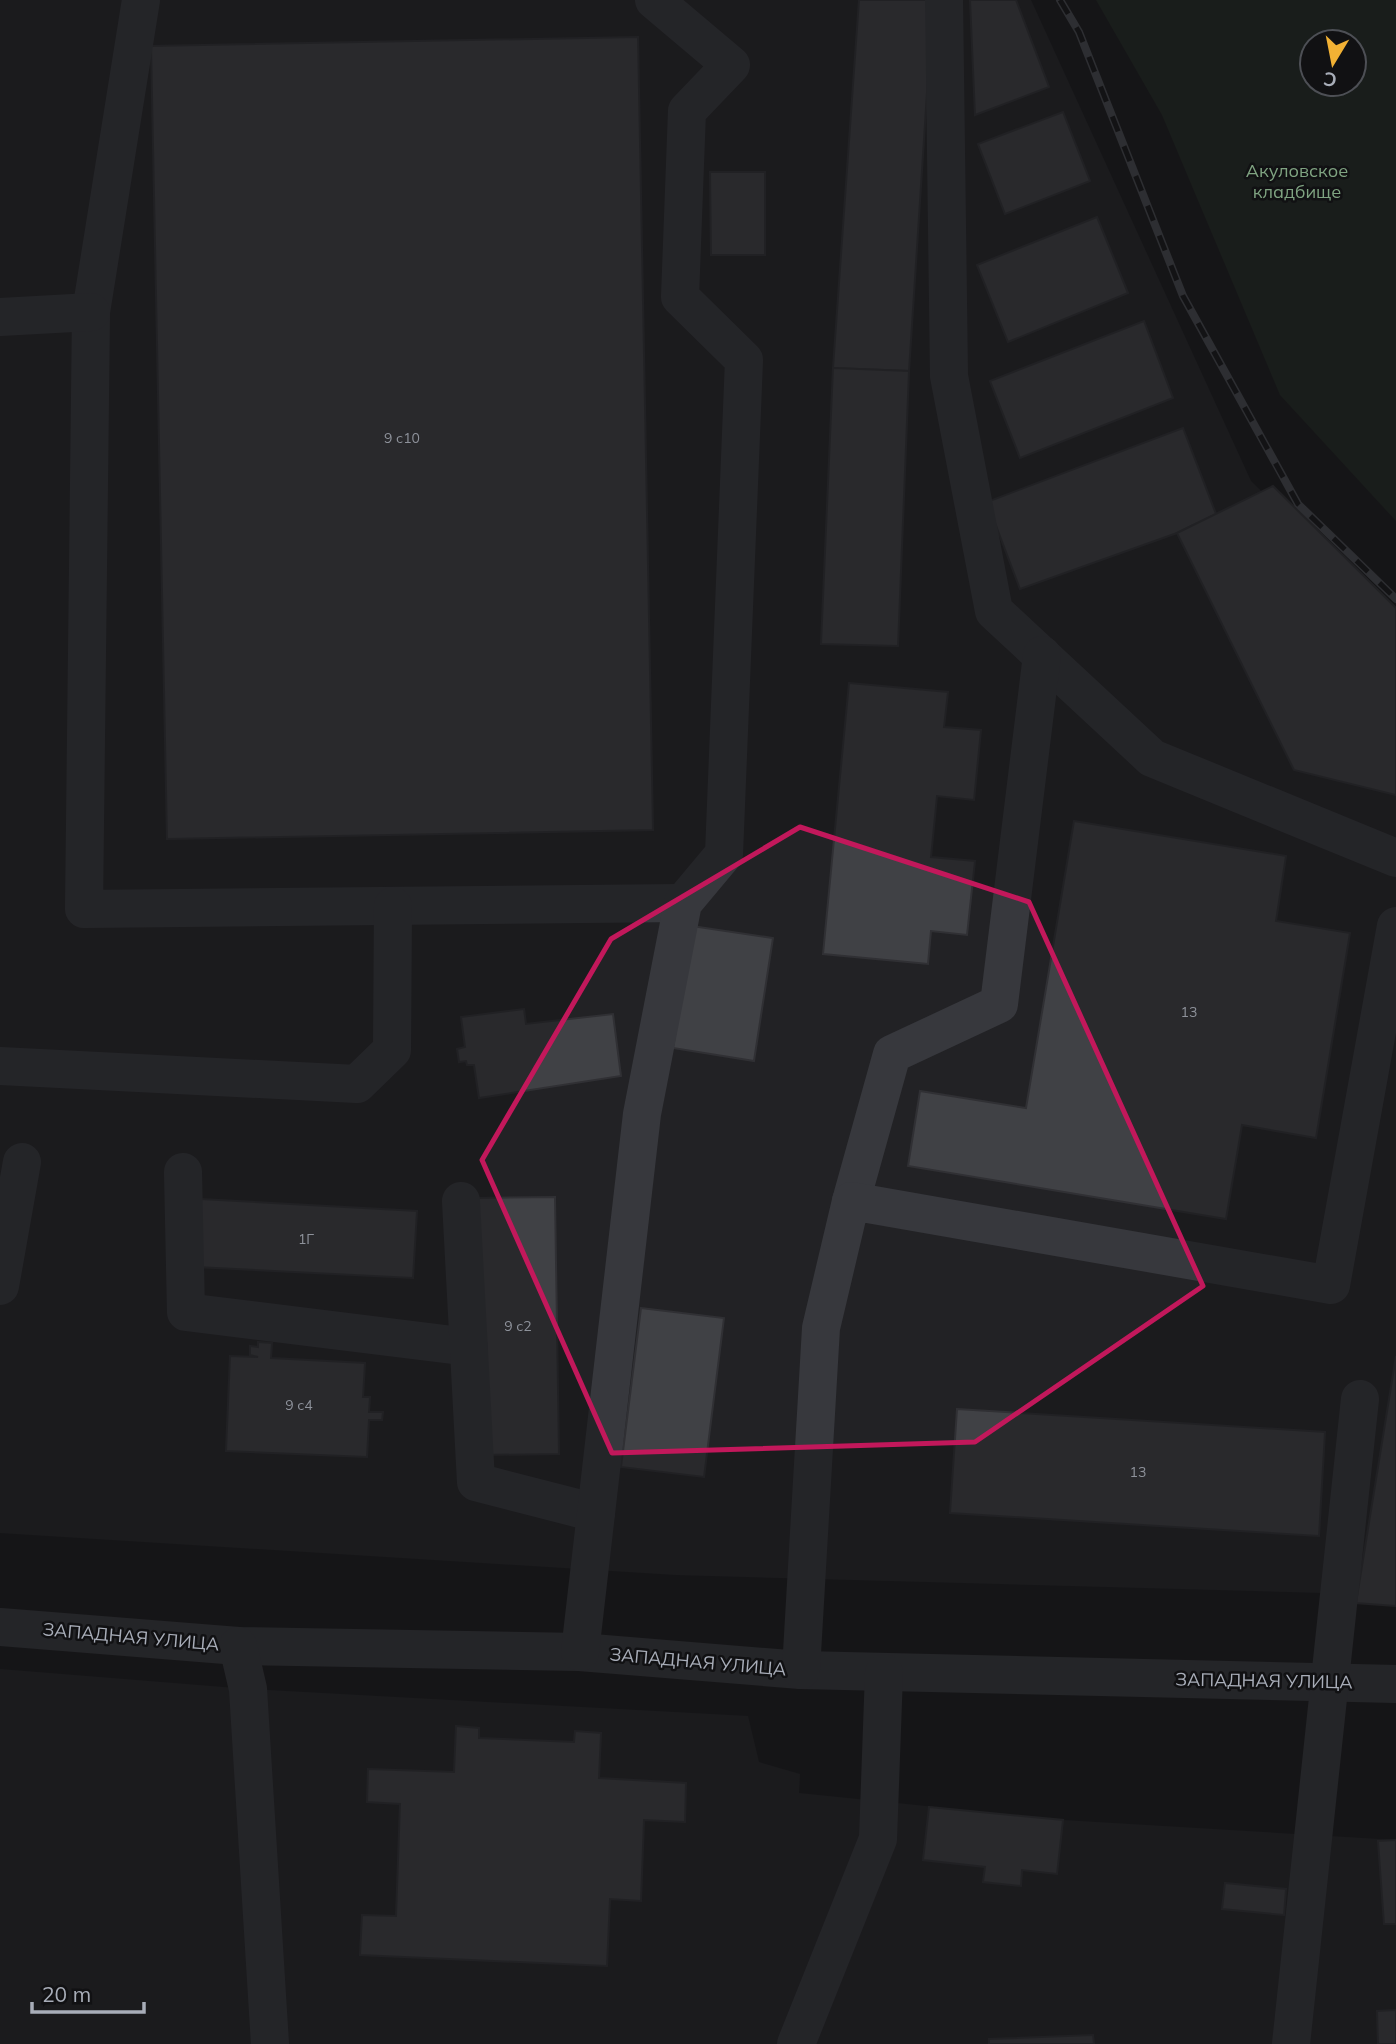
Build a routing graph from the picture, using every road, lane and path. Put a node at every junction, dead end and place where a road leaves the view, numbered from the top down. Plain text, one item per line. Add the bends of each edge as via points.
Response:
1 (141, 0) edge
2 (654, 0) edge
3 (944, 0) edge
4 (92, 312) junction
5 (0, 317) edge
6 (1042, 656) junction
7 (1396, 858) edge
8 (683, 903) junction
9 (393, 906) junction
10 (1396, 926) edge
11 (0, 1066) edge
12 (22, 1162) dead end
13 (183, 1172) dead end
14 (461, 1200) dead end
15 (851, 1201) junction
16 (0, 1286) edge
17 (469, 1347) junction
18 (1360, 1399) dead end
19 (596, 1513) junction
20 (0, 1627) edge
21 (238, 1646) junction
22 (580, 1652) junction
23 (801, 1670) junction
24 (884, 1672) junction
25 (1329, 1682) junction
26 (1396, 1684) edge
27 (270, 2044) edge
28 (796, 2044) edge
29 (1291, 2044) edge

1 - 4 street
2 - 8 street via 731,65 687,111 680,297 744,360 724,854
3 - 6 street via 949,376 994,611
4 - 5 street
4 - 9 street via 84,909
6 - 7 street via 1152,758
6 - 15 street via 999,1004 892,1054
8 - 9 street
8 - 19 street via 642,1114
9 - 11 street via 392,1050 356,1084
10 - 15 street via 1331,1285
12 - 16 street
13 - 17 street via 186,1312
14 - 17 street
15 - 23 street via 821,1328
17 - 19 street via 477,1482
18 - 25 street
19 - 22 street
20 - 21 street, ЗАПАДНАЯ УЛИЦА
21 - 22 street, ЗАПАДНАЯ УЛИЦА
21 - 27 street via 248,1689
22 - 23 street, ЗАПАДНАЯ УЛИЦА
23 - 24 street, ЗАПАДНАЯ УЛИЦА
24 - 25 street, ЗАПАДНАЯ УЛИЦА
24 - 28 street via 878,1839
25 - 26 street, ЗАПАДНАЯ УЛИЦА
25 - 29 street

